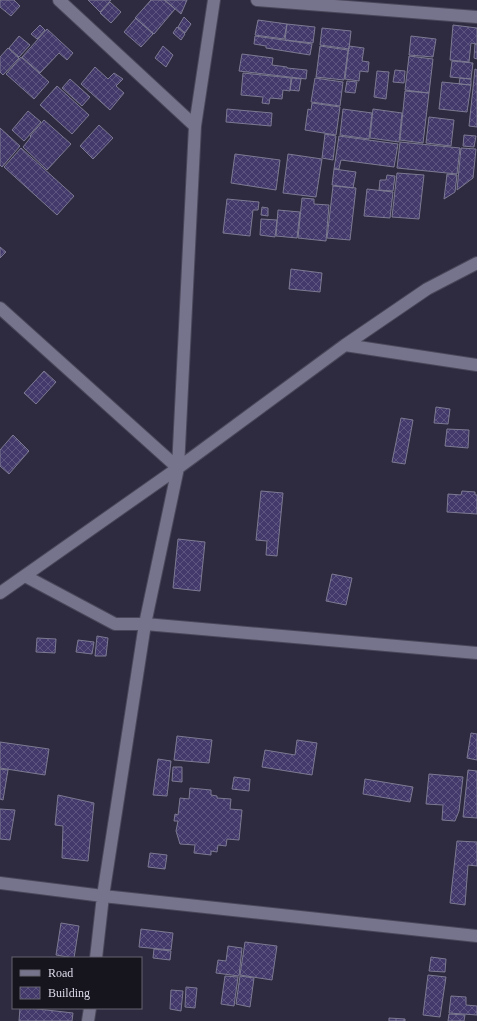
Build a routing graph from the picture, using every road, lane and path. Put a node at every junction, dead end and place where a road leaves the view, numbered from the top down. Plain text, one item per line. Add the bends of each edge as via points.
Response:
1 (59, 0) edge
2 (214, 0) edge
3 (257, 0) edge
4 (477, 17) edge
5 (195, 126) junction
6 (477, 263) edge
7 (0, 308) edge
8 (345, 345) junction
9 (477, 365) edge
10 (178, 468) junction
11 (25, 576) junction
12 (0, 593) edge
13 (145, 624) junction
14 (477, 653) edge
15 (0, 883) edge
16 (103, 896) junction
17 (477, 936) edge
18 (96, 957) edge
19 (90, 1009) edge
20 (88, 1021) edge

1 - 5 street
2 - 5 street
3 - 4 street
5 - 10 street
6 - 8 street via 428,289
7 - 10 street
8 - 9 street
8 - 10 street
10 - 11 street
10 - 13 street
11 - 12 street
11 - 13 street via 115,624
13 - 14 street
13 - 16 street
15 - 16 street
16 - 17 street
16 - 18 street
19 - 20 street

